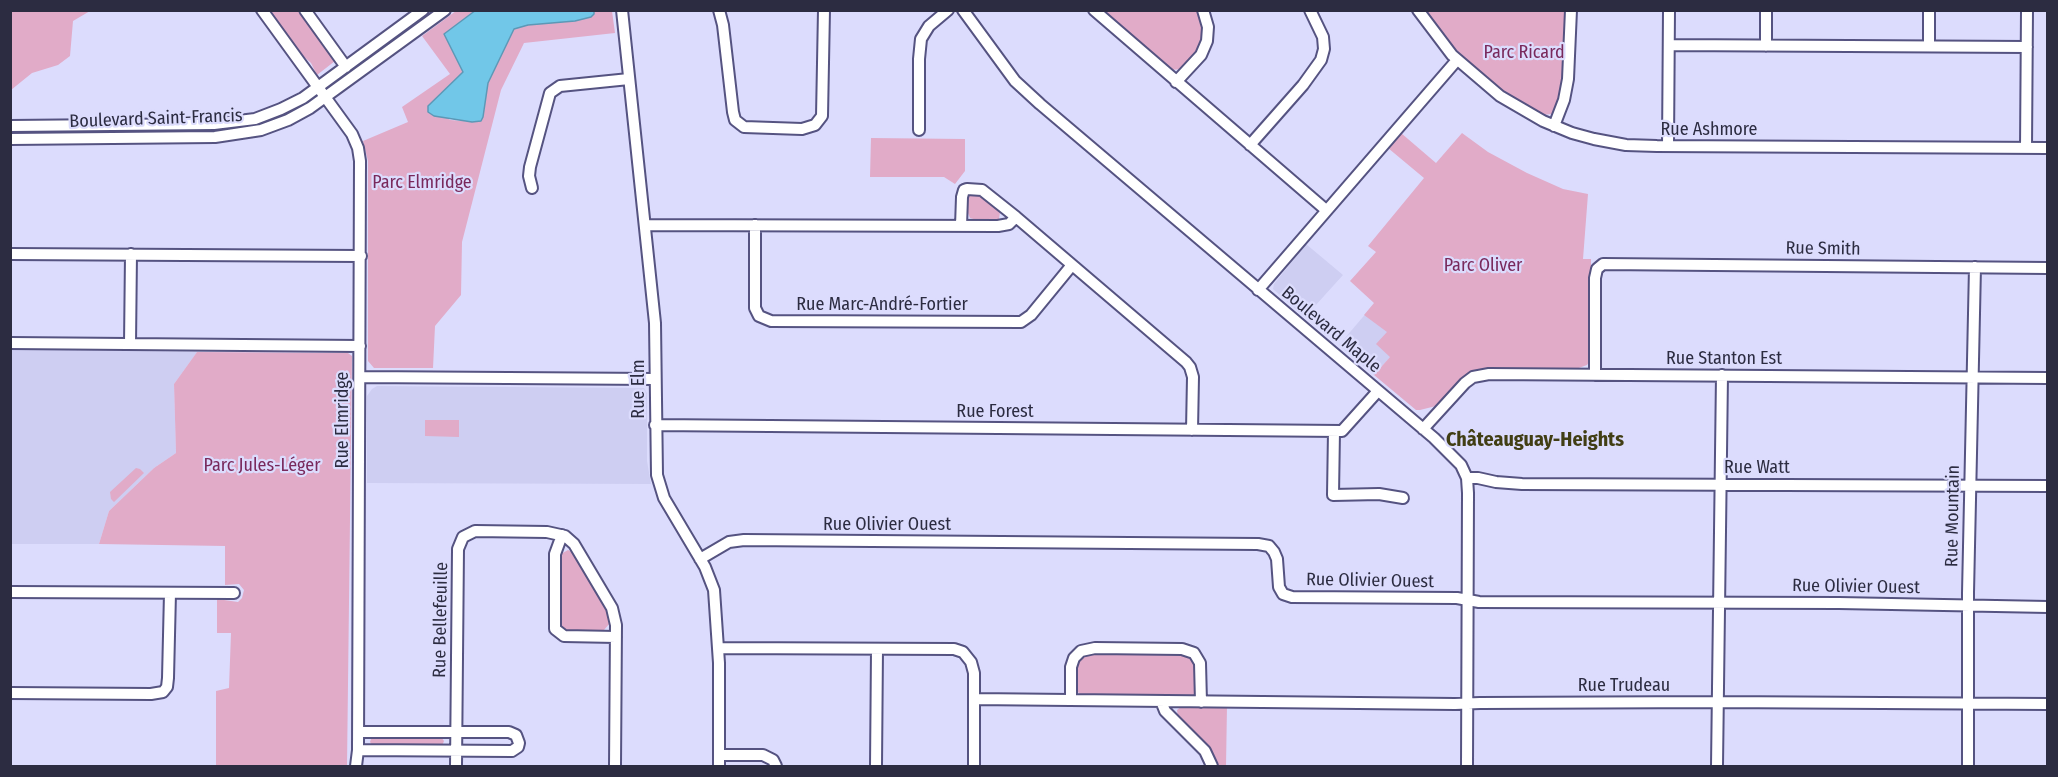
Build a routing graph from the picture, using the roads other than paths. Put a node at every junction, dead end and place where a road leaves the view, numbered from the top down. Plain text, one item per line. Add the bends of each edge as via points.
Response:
1 (262, 10) edge
2 (305, 10) edge
3 (423, 10) edge
4 (445, 10) edge
5 (622, 10) edge
6 (718, 10) edge
7 (824, 10) edge
8 (948, 10) edge
9 (963, 10) edge
10 (1094, 10) edge
11 (1203, 10) edge
12 (1310, 10) edge
13 (1418, 10) edge
14 (1571, 10) edge
15 (1669, 10) edge
16 (1766, 10) edge
17 (1929, 10) edge
18 (2027, 10) edge
19 (1670, 45) junction
20 (1766, 46) junction
21 (1929, 46) junction
22 (2027, 47) junction
23 (1457, 60) junction
24 (345, 67) junction
25 (629, 79) junction
26 (1176, 82) junction
27 (318, 87) junction
28 (326, 97) junction
29 (10, 126) edge
30 (1554, 126) junction
31 (919, 130) dead end
32 (10, 138) edge
33 (1250, 145) junction
34 (1668, 146) junction
35 (2026, 148) junction
36 (2048, 148) edge
37 (532, 188) dead end
38 (1326, 210) junction
39 (1016, 217) junction
40 (645, 225) junction
41 (755, 225) junction
42 (961, 226) junction
43 (10, 254) edge
44 (131, 254) junction
45 (360, 256) junction
46 (1072, 265) junction
47 (1975, 267) junction
48 (2048, 268) edge
49 (1258, 290) junction
50 (10, 343) edge
51 (130, 344) junction
52 (360, 346) junction
53 (1596, 375) junction
54 (1722, 375) junction
55 (360, 377) junction
56 (1973, 377) junction
57 (2048, 378) edge
58 (655, 379) junction
59 (1378, 391) junction
60 (655, 425) junction
61 (1424, 429) junction
62 (1192, 430) junction
63 (1334, 431) junction
64 (1467, 478) junction
65 (1720, 485) junction
66 (1971, 486) junction
67 (2048, 486) edge
68 (1403, 498) dead end
69 (562, 535) junction
70 (700, 560) junction
71 (10, 592) edge
72 (170, 593) junction
73 (234, 593) dead end
74 (1468, 600) junction
75 (1717, 603) junction
76 (1968, 606) junction
77 (2048, 607) edge
78 (616, 637) junction
79 (718, 648) junction
80 (877, 649) junction
81 (10, 693) edge
82 (974, 699) junction
83 (1071, 699) junction
84 (1161, 701) junction
85 (1202, 702) junction
86 (1717, 702) junction
87 (1968, 702) junction
88 (1467, 704) junction
89 (2048, 704) edge
90 (358, 732) junction
91 (456, 733) junction
92 (358, 750) junction
93 (456, 750) junction
94 (719, 754) junction
95 (356, 766) edge
96 (456, 766) edge
97 (615, 766) edge
98 (719, 766) edge
99 (776, 766) edge
100 (876, 766) edge
101 (974, 766) edge
102 (1212, 766) edge
103 (1467, 766) edge
104 (1717, 766) edge
105 (1968, 766) edge

1 - 27 street, Rue Elmridge
2 - 24 street
3 - 24 street, Boulevard Saint-Francis
4 - 28 street, Boulevard Saint-Francis
5 - 25 street, Rue Elm
6 - 7 street via 735,120 744,127 802,129 815,126 822,116
8 - 31 street via 929,26 921,39
9 - 49 street, Boulevard Maple via 1026,91
10 - 26 street
11 - 26 street via 1207,42
12 - 33 street via 1323,38 1321,60
13 - 23 street, Rue Ashmore
14 - 30 street via 1568,79
15 - 19 street
16 - 20 street
17 - 21 street
18 - 22 street
19 - 20 street
19 - 34 street
20 - 21 street
21 - 22 street
22 - 35 street
23 - 30 street, Rue Ashmore via 1500,96
23 - 38 street
24 - 27 street, Boulevard Saint-Francis
25 - 37 street via 560,86 550,93 530,167
25 - 40 street, Rue Elm
26 - 33 street
27 - 28 street, Rue Elmridge
27 - 29 street, Boulevard Saint-Francis via 274,113 231,123
28 - 32 street, Boulevard Saint-Francis via 279,124 233,135
28 - 45 street, Rue Elmridge via 352,134 360,154
30 - 34 street, Rue Ashmore via 1626,145
33 - 38 street
34 - 35 street, Rue Ashmore
35 - 36 street, Rue Ashmore
38 - 49 street
39 - 42 street via 1004,226
39 - 42 street via 982,190 967,189 962,197
39 - 46 street
40 - 41 street
40 - 58 street, Rue Elm via 655,323
41 - 42 street
41 - 46 street, Rue Marc-André-Fortier via 755,308 763,319 771,321 1021,322
43 - 44 street
44 - 45 street
44 - 51 street
45 - 52 street, Rue Elmridge
46 - 62 street via 1190,367
47 - 48 street, Rue Smith
47 - 53 street, Rue Smith via 1599,266 1595,278
47 - 56 street, Rue Mountain
49 - 59 street, Boulevard Maple
50 - 51 street
51 - 52 street
52 - 55 street, Rue Elmridge
53 - 54 street, Rue Stanton Est
53 - 61 street, Rue Stanton Est via 1473,377
54 - 56 street, Rue Stanton Est
54 - 65 street
55 - 58 street
55 - 90 street, Rue Elmridge
56 - 57 street, Rue Stanton Est
56 - 66 street, Rue Mountain
58 - 60 street, Rue Elm
59 - 61 street, Boulevard Maple
59 - 63 street via 1347,428
60 - 62 street, Rue Forest
60 - 70 street, Rue Elm via 661,490
61 - 64 street, Boulevard Maple via 1453,455
62 - 63 street, Rue Forest
63 - 68 street via 1333,495
64 - 65 street, Rue Watt via 1522,484
64 - 74 street
65 - 66 street, Rue Watt
65 - 75 street
66 - 67 street, Rue Watt
66 - 76 street, Rue Mountain
69 - 78 street via 574,544 612,608
69 - 78 street via 555,554 555,629 564,636
69 - 91 street, Rue Bellefeuille via 475,531 460,540
70 - 74 street, Rue Olivier Ouest via 729,542 744,540 1258,544 1269,546 1274,552 1279,587 1288,596
70 - 79 street, Rue Elm via 714,590
71 - 72 street
72 - 73 street
72 - 81 street via 165,690
74 - 75 street, Rue Olivier Ouest
74 - 88 street
75 - 76 street, Rue Olivier Ouest
75 - 86 street
76 - 77 street, Rue Olivier Ouest
76 - 87 street, Rue Mountain
78 - 97 street
79 - 80 street
79 - 94 street, Rue Elm
80 - 82 street via 963,652 974,673
80 - 100 street
82 - 83 street, Rue Trudeau
82 - 101 street
83 - 84 street, Rue Trudeau
83 - 85 street via 1071,667 1081,651 1182,649 1191,651 1199,660
84 - 85 street, Rue Trudeau
84 - 102 street via 1164,711 1198,743
85 - 88 street, Rue Trudeau
86 - 87 street, Rue Trudeau
86 - 88 street, Rue Trudeau
86 - 104 street
87 - 89 street, Rue Trudeau
87 - 105 street, Rue Mountain
88 - 103 street
90 - 91 street
90 - 92 street, Rue Elmridge
91 - 93 street, Rue Bellefeuille
91 - 93 street via 513,733 519,743 512,751
92 - 93 street
92 - 95 street, Rue Elmridge
93 - 96 street, Rue Bellefeuille
94 - 98 street, Rue Elm
94 - 99 street via 764,755

